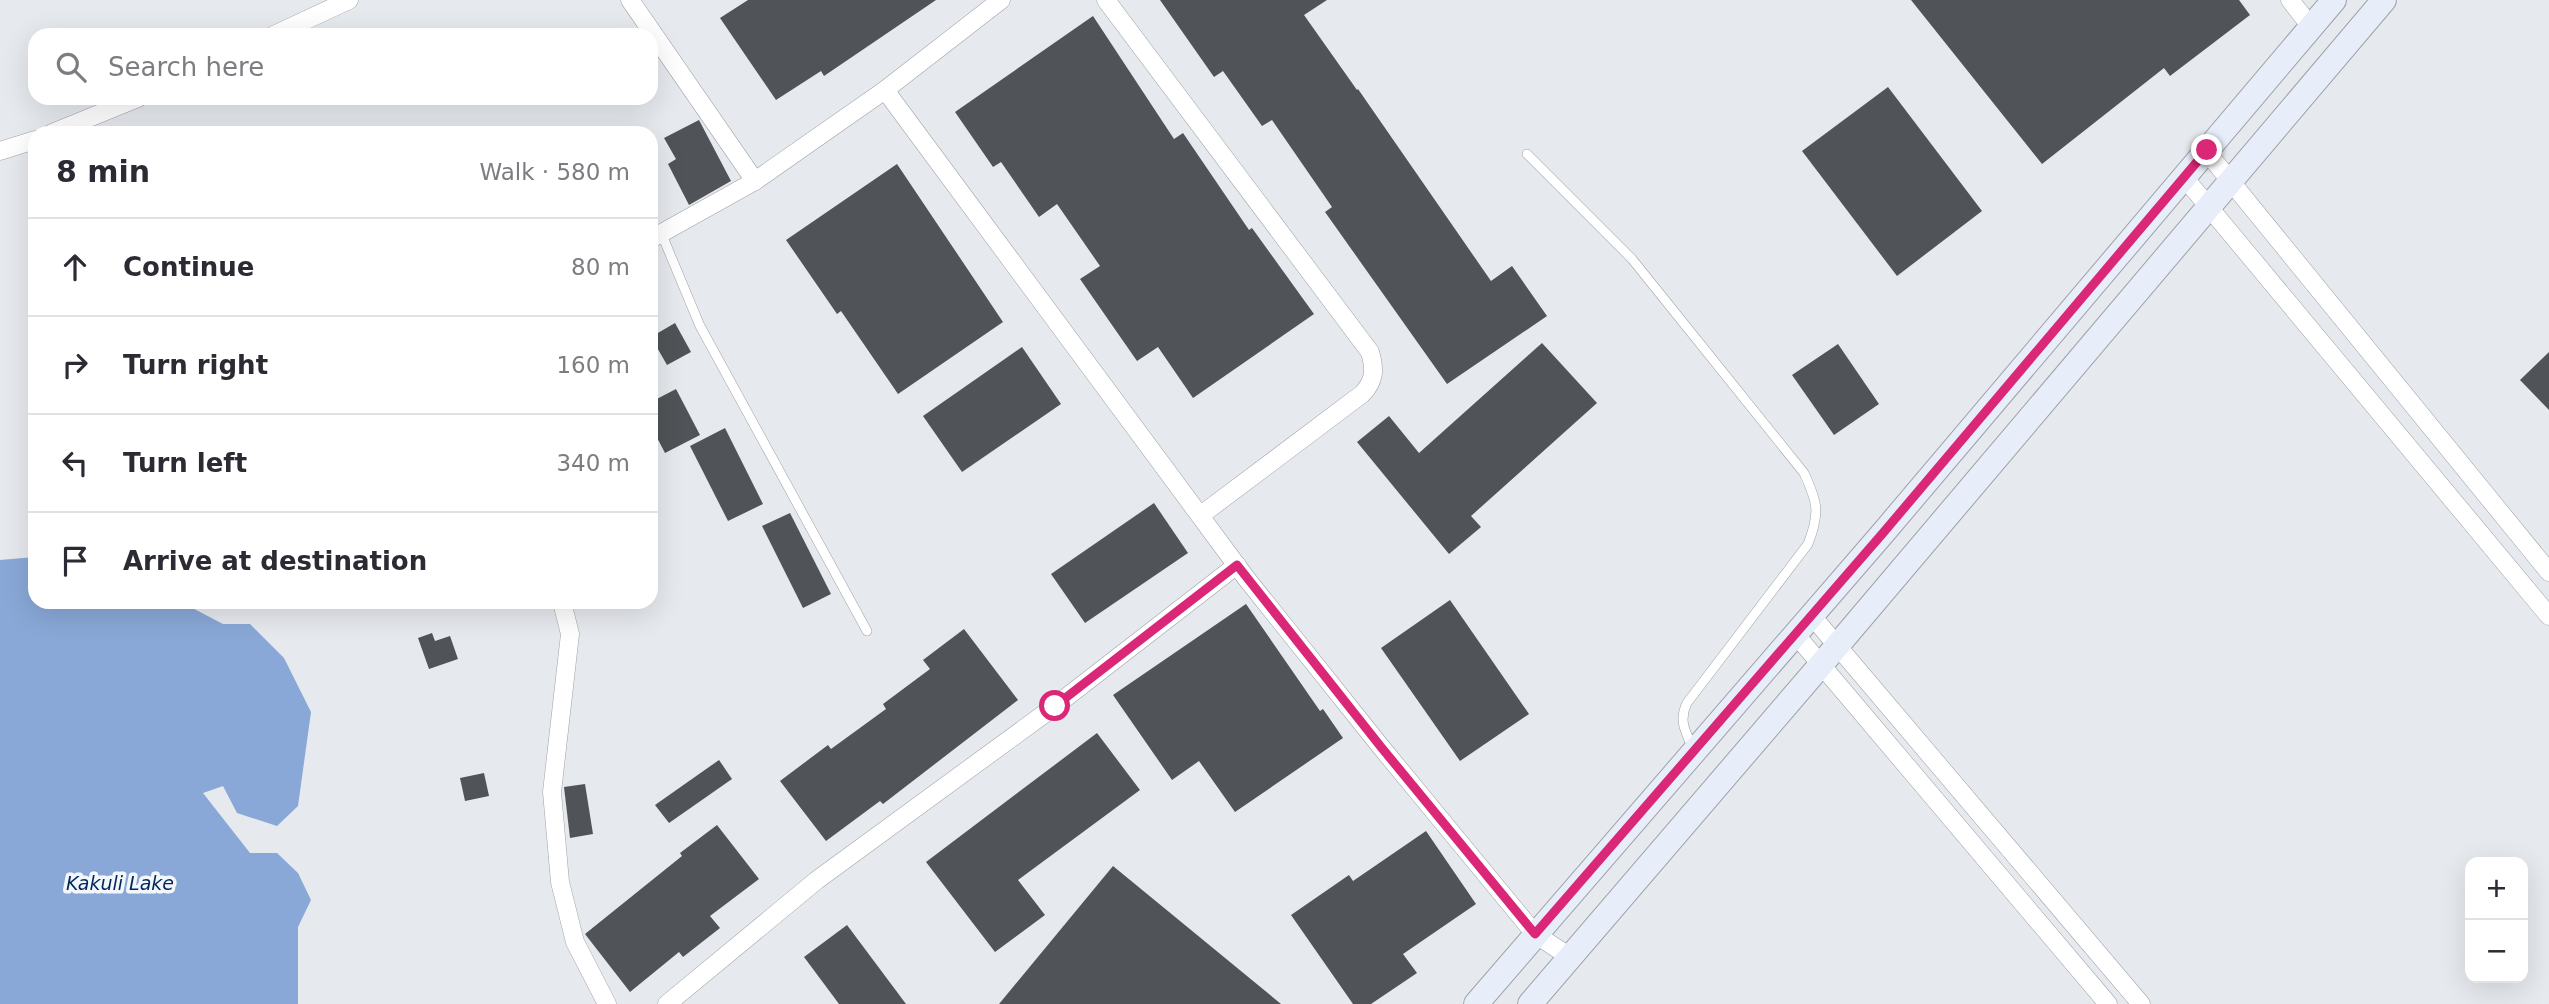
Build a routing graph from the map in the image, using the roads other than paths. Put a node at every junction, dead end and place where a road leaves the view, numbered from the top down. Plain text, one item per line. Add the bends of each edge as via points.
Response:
1 (349, 0) edge
2 (630, 0) edge
3 (1001, 0) edge
4 (1106, 0) edge
5 (2290, 0) edge
6 (2334, 0) edge
7 (2384, 0) edge
8 (2311, 27) junction
9 (289, 28) edge
10 (649, 28) edge
11 (658, 41) edge
12 (886, 90) junction
13 (121, 105) edge
14 (69, 126) edge
15 (28, 142) edge
16 (2207, 150) junction
17 (0, 151) edge
18 (1527, 154) dead end
19 (2183, 176) junction
20 (755, 181) junction
21 (2232, 182) junction
22 (2208, 206) junction
23 (658, 236) edge
24 (658, 239) edge
25 (1201, 515) junction
26 (1237, 565) junction
27 (2549, 572) edge
28 (564, 609) edge
29 (2549, 616) edge
30 (1804, 626) junction
31 (867, 631) dead end
32 (1828, 655) junction
33 (1695, 751) junction
34 (1535, 934) junction
35 (1570, 957) junction
36 (607, 1004) edge
37 (667, 1004) edge
38 (1476, 1004) edge
39 (1530, 1004) edge
40 (2108, 1004) edge
41 (2141, 1004) edge

1 - 9 street
2 - 10 street
3 - 12 street
4 - 25 street via 1374,363 1374,377 1362,394
5 - 8 street
6 - 8 street
7 - 21 street
8 - 16 street
11 - 20 street
12 - 20 street
12 - 25 street
13 - 14 street
15 - 17 street
16 - 19 street
16 - 21 street
18 - 33 lane via 1632,259 1804,473 1815,498 1817,519 1808,544 1682,713 1683,727
19 - 22 street
19 - 30 street
20 - 23 street
21 - 22 street
21 - 27 street
22 - 29 street
22 - 32 street
24 - 31 lane via 700,326
25 - 26 street
26 - 34 street
26 - 37 street via 1055,706 817,880
28 - 36 street via 570,634 552,792 560,882 575,942
30 - 32 street
30 - 32 street
30 - 33 street
32 - 35 street
32 - 40 street
32 - 41 street
33 - 34 street
34 - 35 street
34 - 38 street
35 - 39 street

